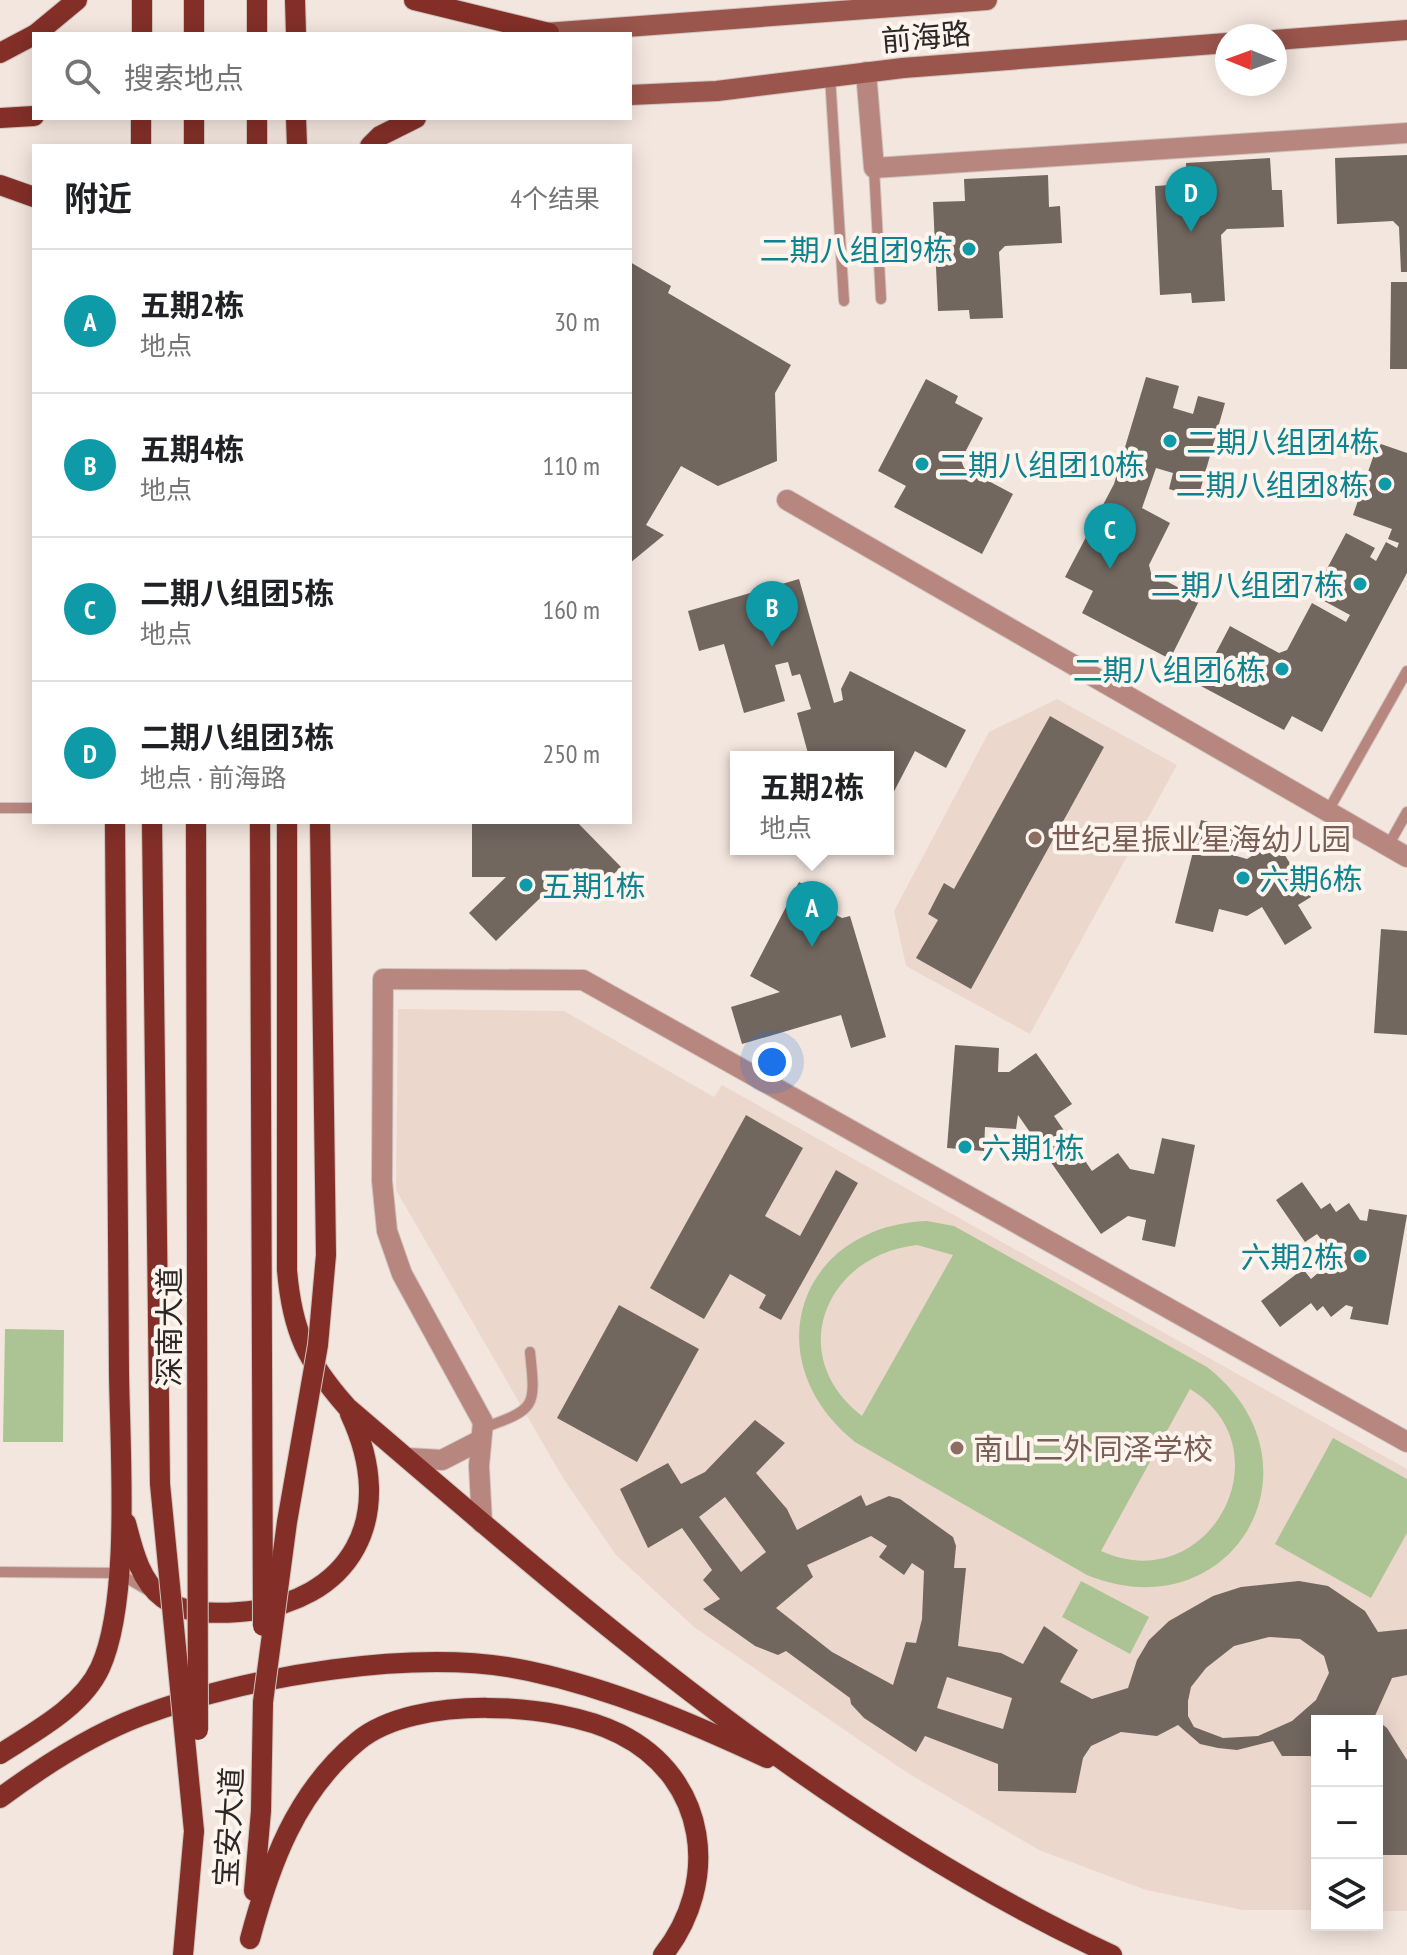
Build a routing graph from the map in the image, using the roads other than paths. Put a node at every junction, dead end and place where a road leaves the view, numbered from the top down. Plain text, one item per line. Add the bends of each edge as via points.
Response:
1 (77, 0) edge
2 (142, 0) edge
3 (194, 0) edge
4 (257, 0) edge
5 (295, 0) edge
6 (414, 0) edge
7 (987, 0) edge
8 (1407, 30) edge
9 (37, 32) edge
10 (142, 32) edge
11 (194, 32) edge
12 (257, 32) edge
13 (296, 32) edge
14 (545, 32) edge
15 (562, 32) edge
16 (32, 36) edge
17 (1287, 39) edge
18 (1215, 44) edge
19 (32, 54) edge
20 (0, 55) edge
21 (866, 72) junction
22 (830, 76) junction
23 (632, 95) edge
24 (32, 116) edge
25 (0, 118) edge
26 (141, 120) edge
27 (194, 120) edge
28 (257, 120) edge
29 (296, 120) edge
30 (412, 120) edge
31 (1407, 133) edge
32 (141, 144) edge
33 (194, 144) edge
34 (257, 144) edge
35 (297, 144) edge
36 (372, 144) edge
37 (874, 168) junction
38 (0, 185) edge
39 (32, 196) edge
40 (881, 299) dead end
41 (844, 301) dead end
42 (787, 500) dead end
43 (1407, 671) edge
44 (0, 808) edge
45 (32, 808) edge
46 (1328, 811) junction
47 (1407, 812) edge
48 (115, 824) edge
49 (152, 824) edge
50 (196, 824) edge
51 (260, 824) edge
52 (287, 824) edge
53 (320, 824) edge
54 (1388, 846) junction
55 (1407, 857) edge
56 (530, 1352) dead end
57 (347, 1407) junction
58 (482, 1434) junction
59 (1407, 1442) edge
60 (407, 1458) junction
61 (120, 1502) junction
62 (482, 1523) junction
63 (0, 1572) edge
64 (118, 1573) junction
65 (163, 1599) junction
66 (263, 1702) junction
67 (0, 1754) edge
68 (814, 1780) junction
69 (0, 1798) edge
70 (194, 1831) junction
71 (249, 1947) edge
72 (183, 1955) edge
73 (663, 1955) edge
74 (1112, 1955) edge

1 - 9 main road
2 - 10 main road
3 - 11 main road
4 - 12 main road
5 - 13 main road
6 - 14 main road
7 - 15 main road, 前海路
8 - 17 main road
16 - 20 main road
18 - 21 main road, 前海路
19 - 20 main road
21 - 22 main road, 前海路
21 - 37 street
22 - 23 main road, 前海路 via 717,91
22 - 41 lane
24 - 25 main road
26 - 32 main road
27 - 33 main road
28 - 34 main road
29 - 35 main road
30 - 36 main road
31 - 37 street
37 - 40 lane
38 - 39 main road
42 - 46 street
43 - 46 lane
44 - 45 lane
46 - 54 street
47 - 54 lane
48 - 61 main road, 深南大道
49 - 70 main road, bridge via 160,1484
50 - 70 main road, 深南大道, bridge via 199,1660
51 - 66 main road, bridge
52 - 57 main road via 290,1305 308,1357
53 - 66 main road, bridge via 326,1255 318,1345
54 - 55 street
56 - 58 lane via 535,1395 522,1414
57 - 60 main road
57 - 65 main road via 365,1453 369,1505 364,1532 338,1574 301,1599 259,1610 193,1612
58 - 59 street via 402,1274 387,1231 382,1181 383,979 583,980
58 - 60 street via 442,1460
58 - 62 street
60 - 62 main road
61 - 64 main road, 深南大道
61 - 65 main road via 143,1574
62 - 68 main road via 730,1721
63 - 64 lane
64 - 65 lane
64 - 67 main road, 深南大道 via 113,1622 99,1671 63,1710
66 - 71 main road, 宝安大道 via 261,1811
68 - 69 main road via 673,1715 602,1689 526,1670 462,1663 367,1667 210,1693 97,1736
68 - 74 main road via 993,1895
70 - 72 main road, 宝安大道
71 - 73 main road via 267,1876 285,1834 331,1766 359,1739 384,1725 445,1708 560,1716 620,1734 672,1778 690,1810 699,1842 700,1875 679,1936

